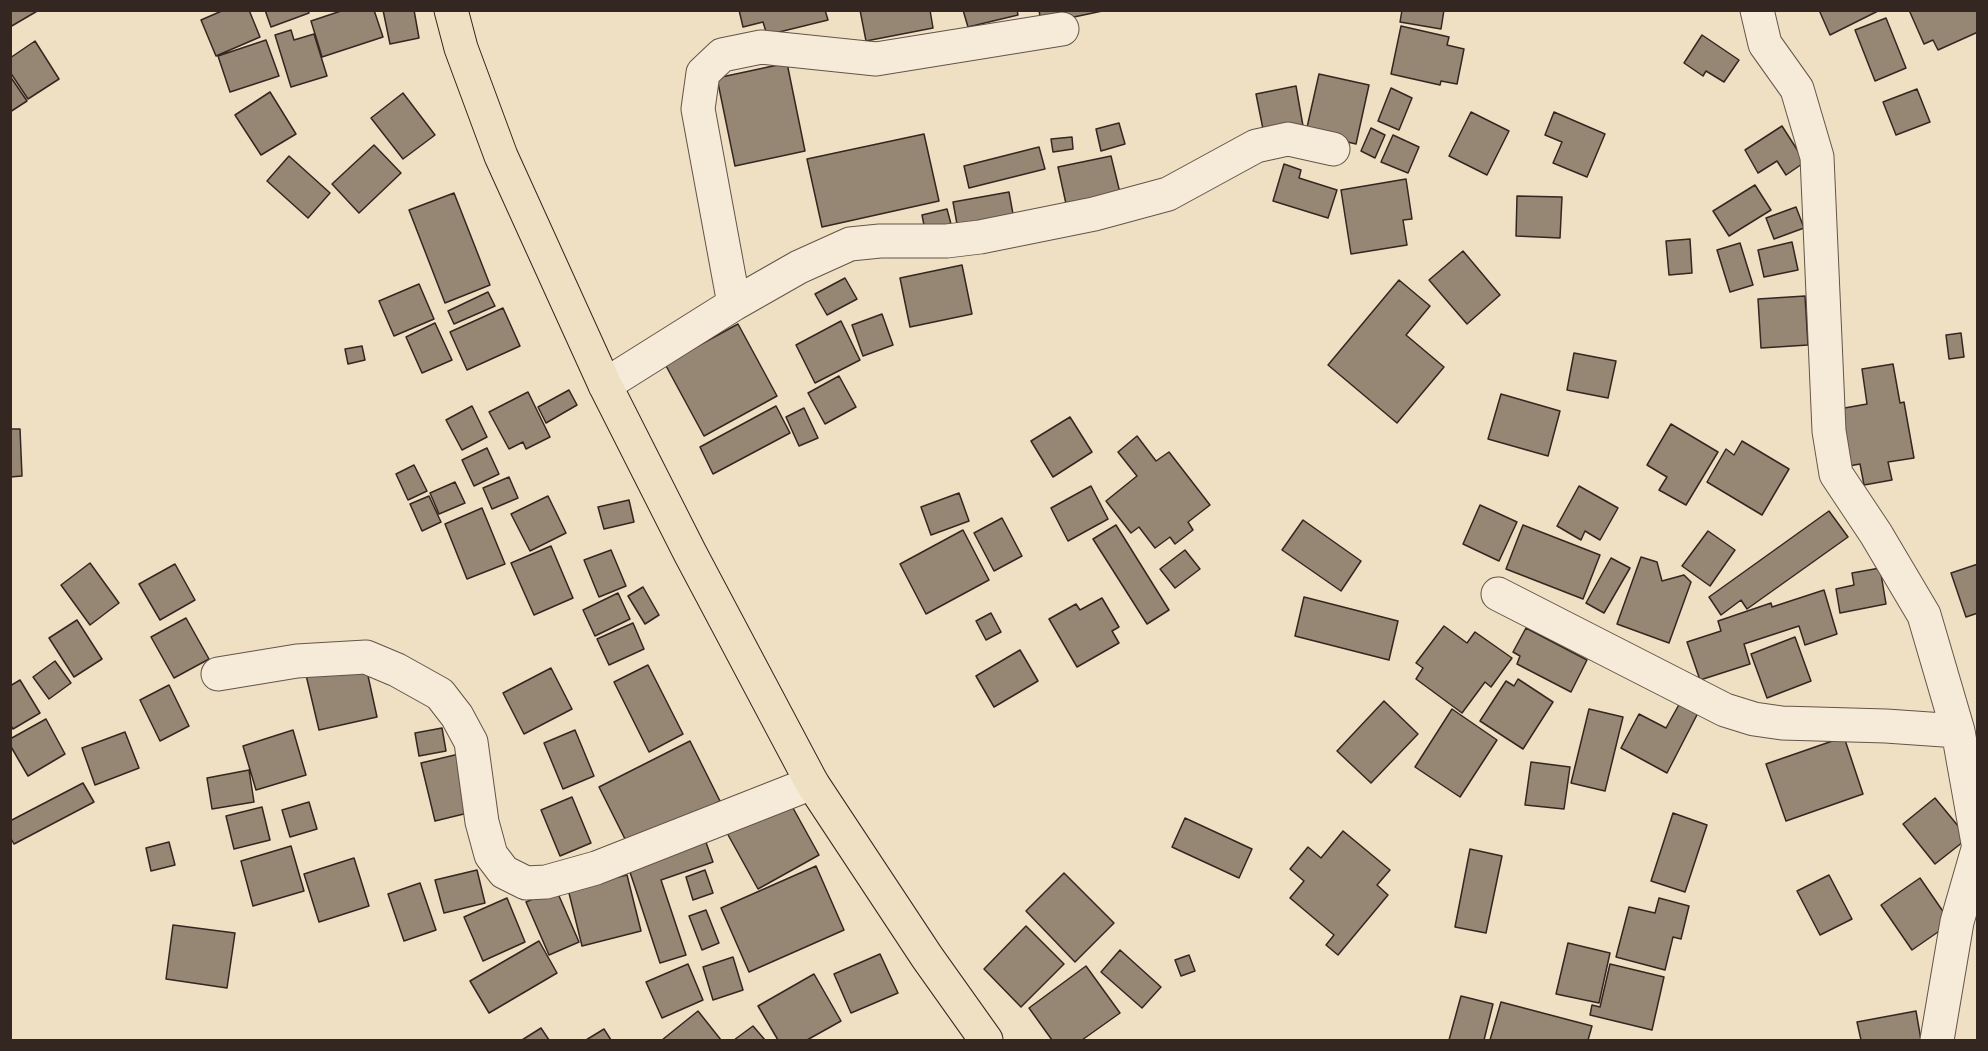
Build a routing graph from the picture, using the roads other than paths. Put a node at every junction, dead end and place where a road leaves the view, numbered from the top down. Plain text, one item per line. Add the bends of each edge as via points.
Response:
1 (451, 10) edge
2 (1757, 10) edge
3 (1062, 29) dead end
4 (1333, 149) dead end
5 (734, 304) junction
6 (605, 386) junction
7 (1497, 594) dead end
8 (218, 674) dead end
9 (1958, 731) junction
10 (812, 783) junction
11 (1977, 843) edge
12 (1977, 849) edge
13 (986, 1041) edge
14 (1937, 1041) edge

1 - 6 main road via 501,156
2 - 9 street via 1765,44 1797,89 1817,157 1829,431 1836,474 1923,615
3 - 5 street via 876,59 761,47 722,55 703,73 698,109
4 - 5 street via 1288,138 1256,146 1168,194 1094,214 980,237 850,244 799,267
5 - 6 street
6 - 10 main road
7 - 9 street via 1725,710 1754,720
8 - 10 street via 297,661 366,657 440,694 471,742 482,822 491,855 504,872 526,883 546,882 596,868
9 - 11 street
10 - 13 main road
12 - 14 street via 1957,922

